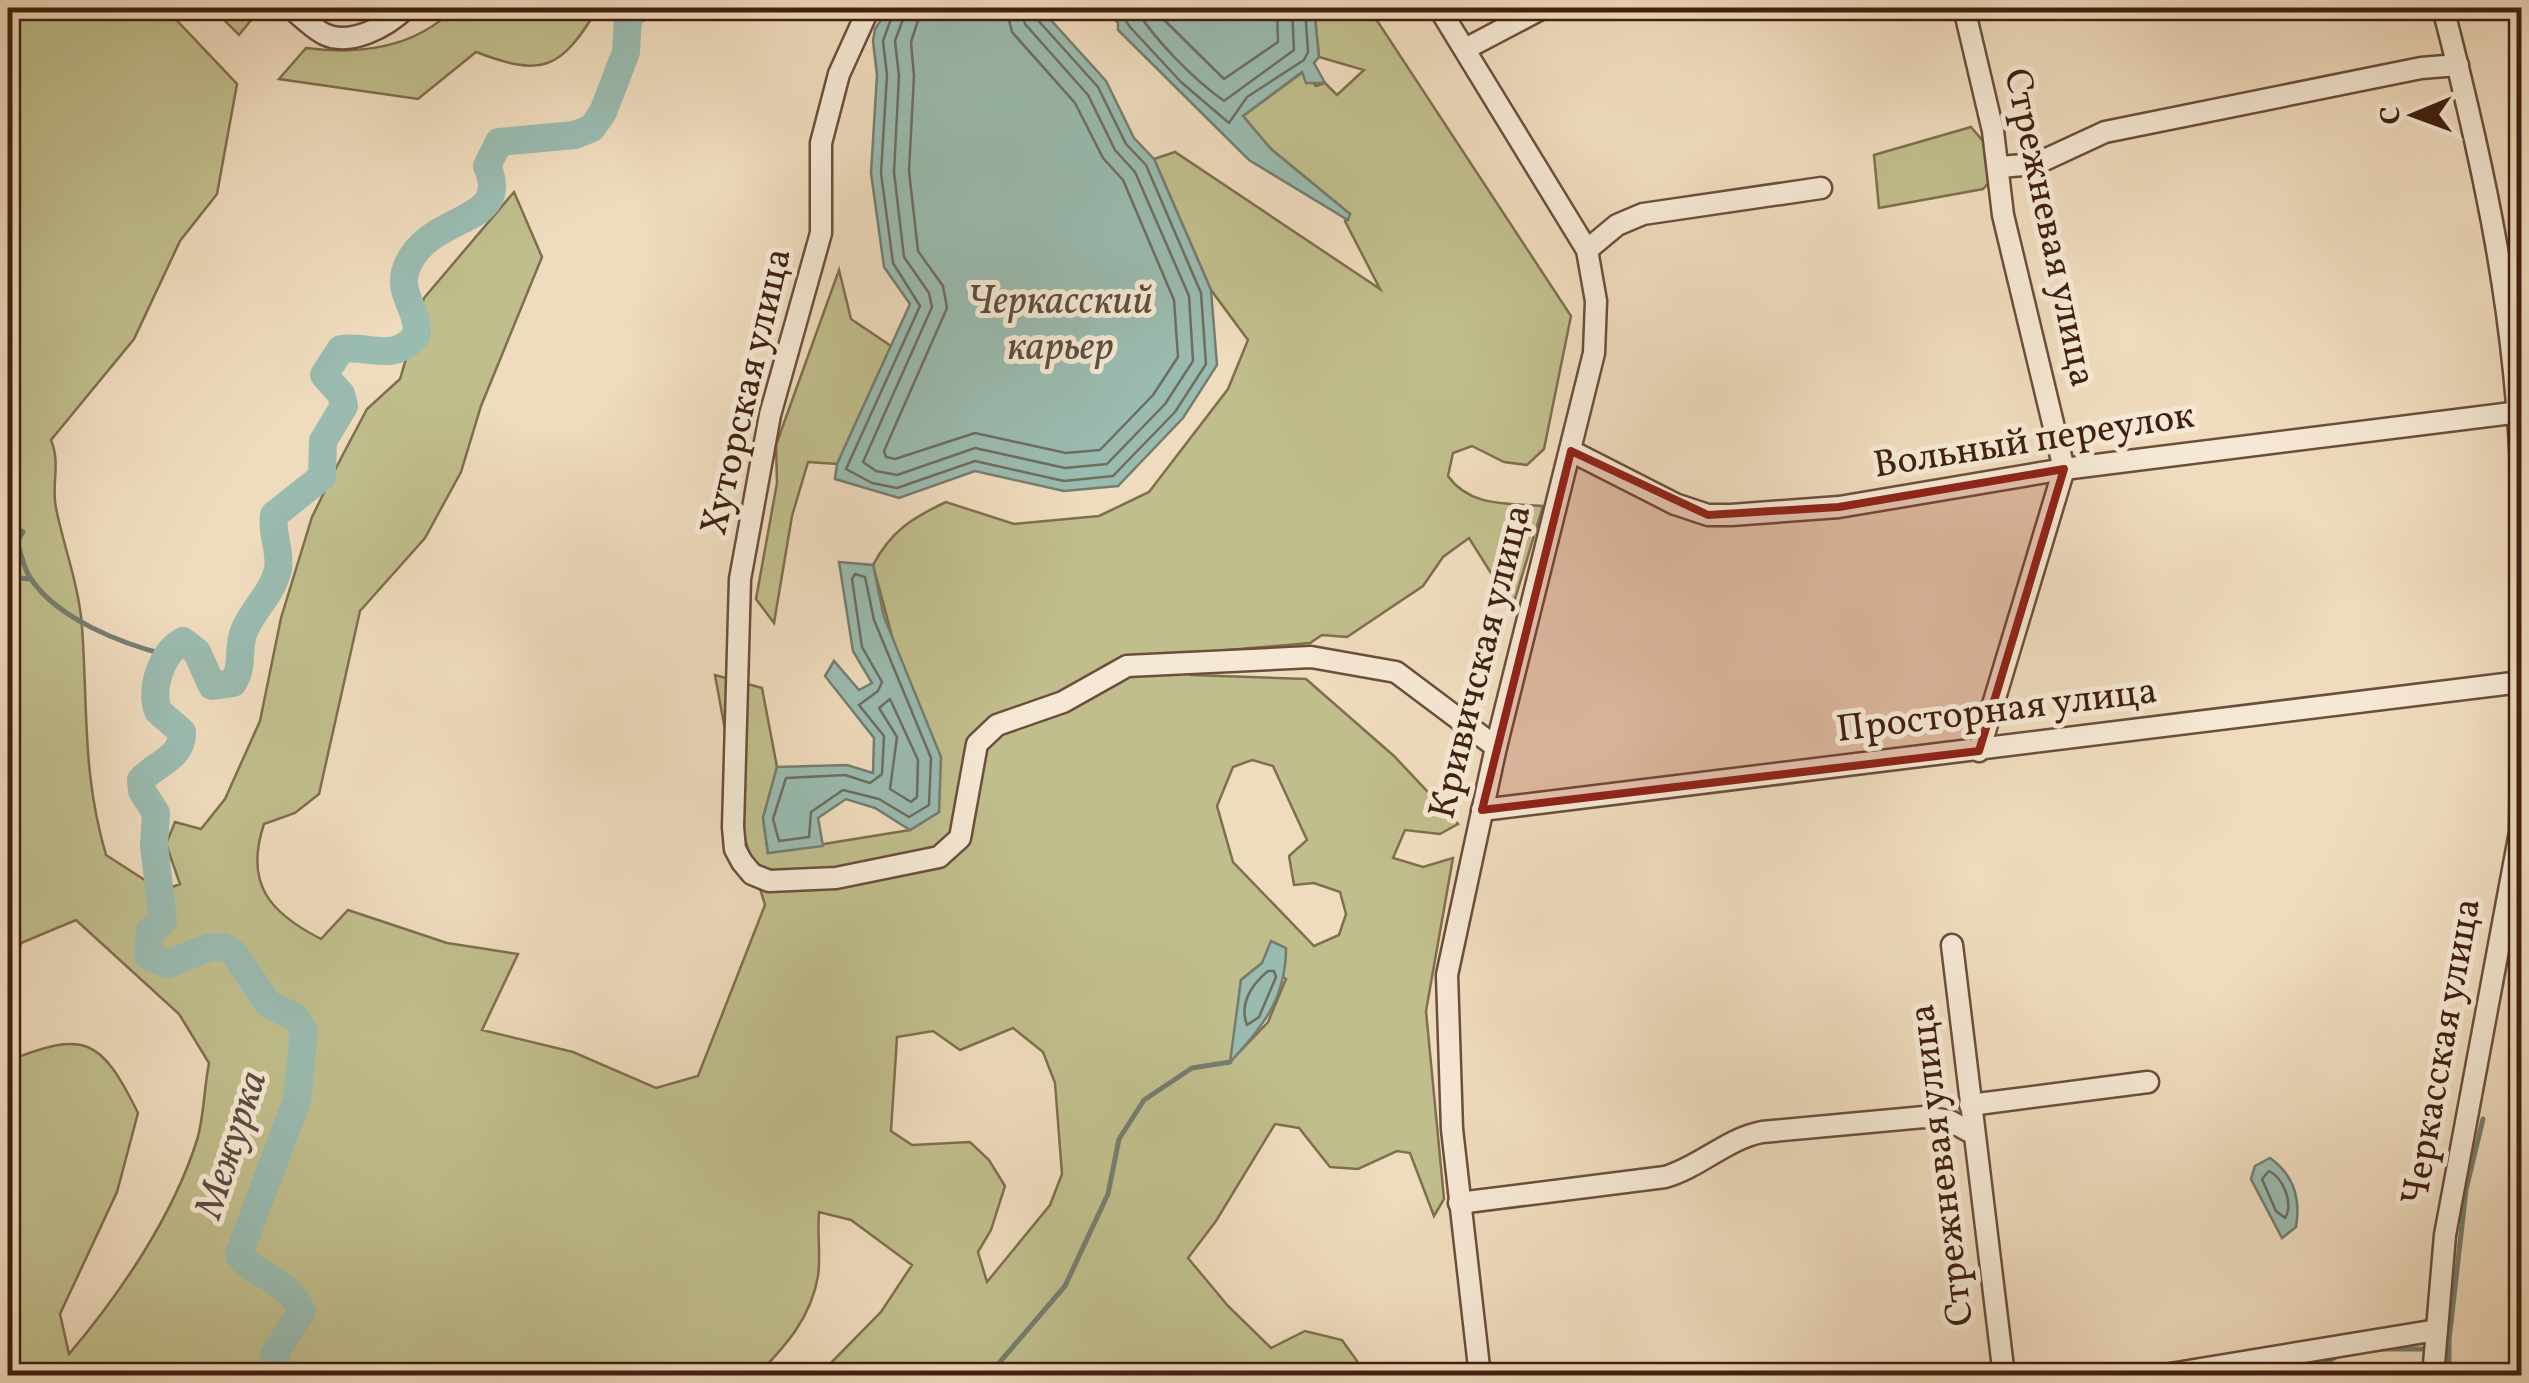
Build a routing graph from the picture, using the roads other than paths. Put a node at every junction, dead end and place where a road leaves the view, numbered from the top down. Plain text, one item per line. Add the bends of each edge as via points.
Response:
1 (291, 8) edge
2 (406, 8) edge
3 (869, 8) edge
4 (1438, 8) edge
5 (1542, 8) edge
6 (1964, 8) edge
7 (2443, 8) edge
8 (1466, 48) junction
9 (2458, 66) junction
10 (1999, 167) junction
11 (1821, 188) dead end
12 (1587, 250) junction
13 (2520, 412) edge
14 (1571, 451) junction
15 (2064, 469) junction
16 (2522, 492) edge
17 (2522, 672) edge
18 (2521, 682) edge
19 (1496, 747) junction
20 (1979, 750) junction
21 (1482, 810) junction
22 (1952, 945) dead end
23 (2148, 1082) dead end
24 (1970, 1105) junction
25 (1974, 1134) junction
26 (1459, 1203) junction
27 (2437, 1330) junction
28 (2164, 1375) edge
29 (1480, 1376) edge
30 (2004, 1376) edge
31 (2434, 1376) edge

1 - 2 street via 325,35 344,38 382,28
3 - 19 street, Хуторская улица via 839,74 821,143 821,233 770,416 740,579 733,828 734,849 752,874 769,880 836,878 939,857 960,838 977,744 997,725 1063,702 1128,666 1312,657 1396,672
4 - 8 street, Кривичская улица
5 - 8 street
6 - 10 street, Стрежневая улица
7 - 9 street
8 - 12 street, Кривичская улица
9 - 10 street via 2105,132 2036,164
9 - 13 street via 2503,264
10 - 15 street, Стрежневая улица via 2003,215
11 - 12 street via 1643,214
12 - 14 street, Кривичская улица via 1596,340
13 - 15 street, Вольный переулок
13 - 16 street
14 - 15 street, Вольный переулок via 1708,515 1839,507
14 - 19 street, Кривичская улица
15 - 20 street
17 - 18 street, Черкасская улица
18 - 20 street, Просторная улица
18 - 27 street, Черкасская улица via 2520,832 2459,1149
19 - 21 street, Кривичская улица
20 - 21 street, Просторная улица
21 - 26 street, Кривичская улица via 1445,1003
22 - 24 street, Стрежневая улица
23 - 24 street
24 - 25 street, Стрежневая улица
25 - 26 street via 1924,1117 1762,1132 1664,1177
25 - 30 street, Стрежневая улица
26 - 29 street, Кривичская улица
27 - 28 street
27 - 31 street, Черкасская улица

